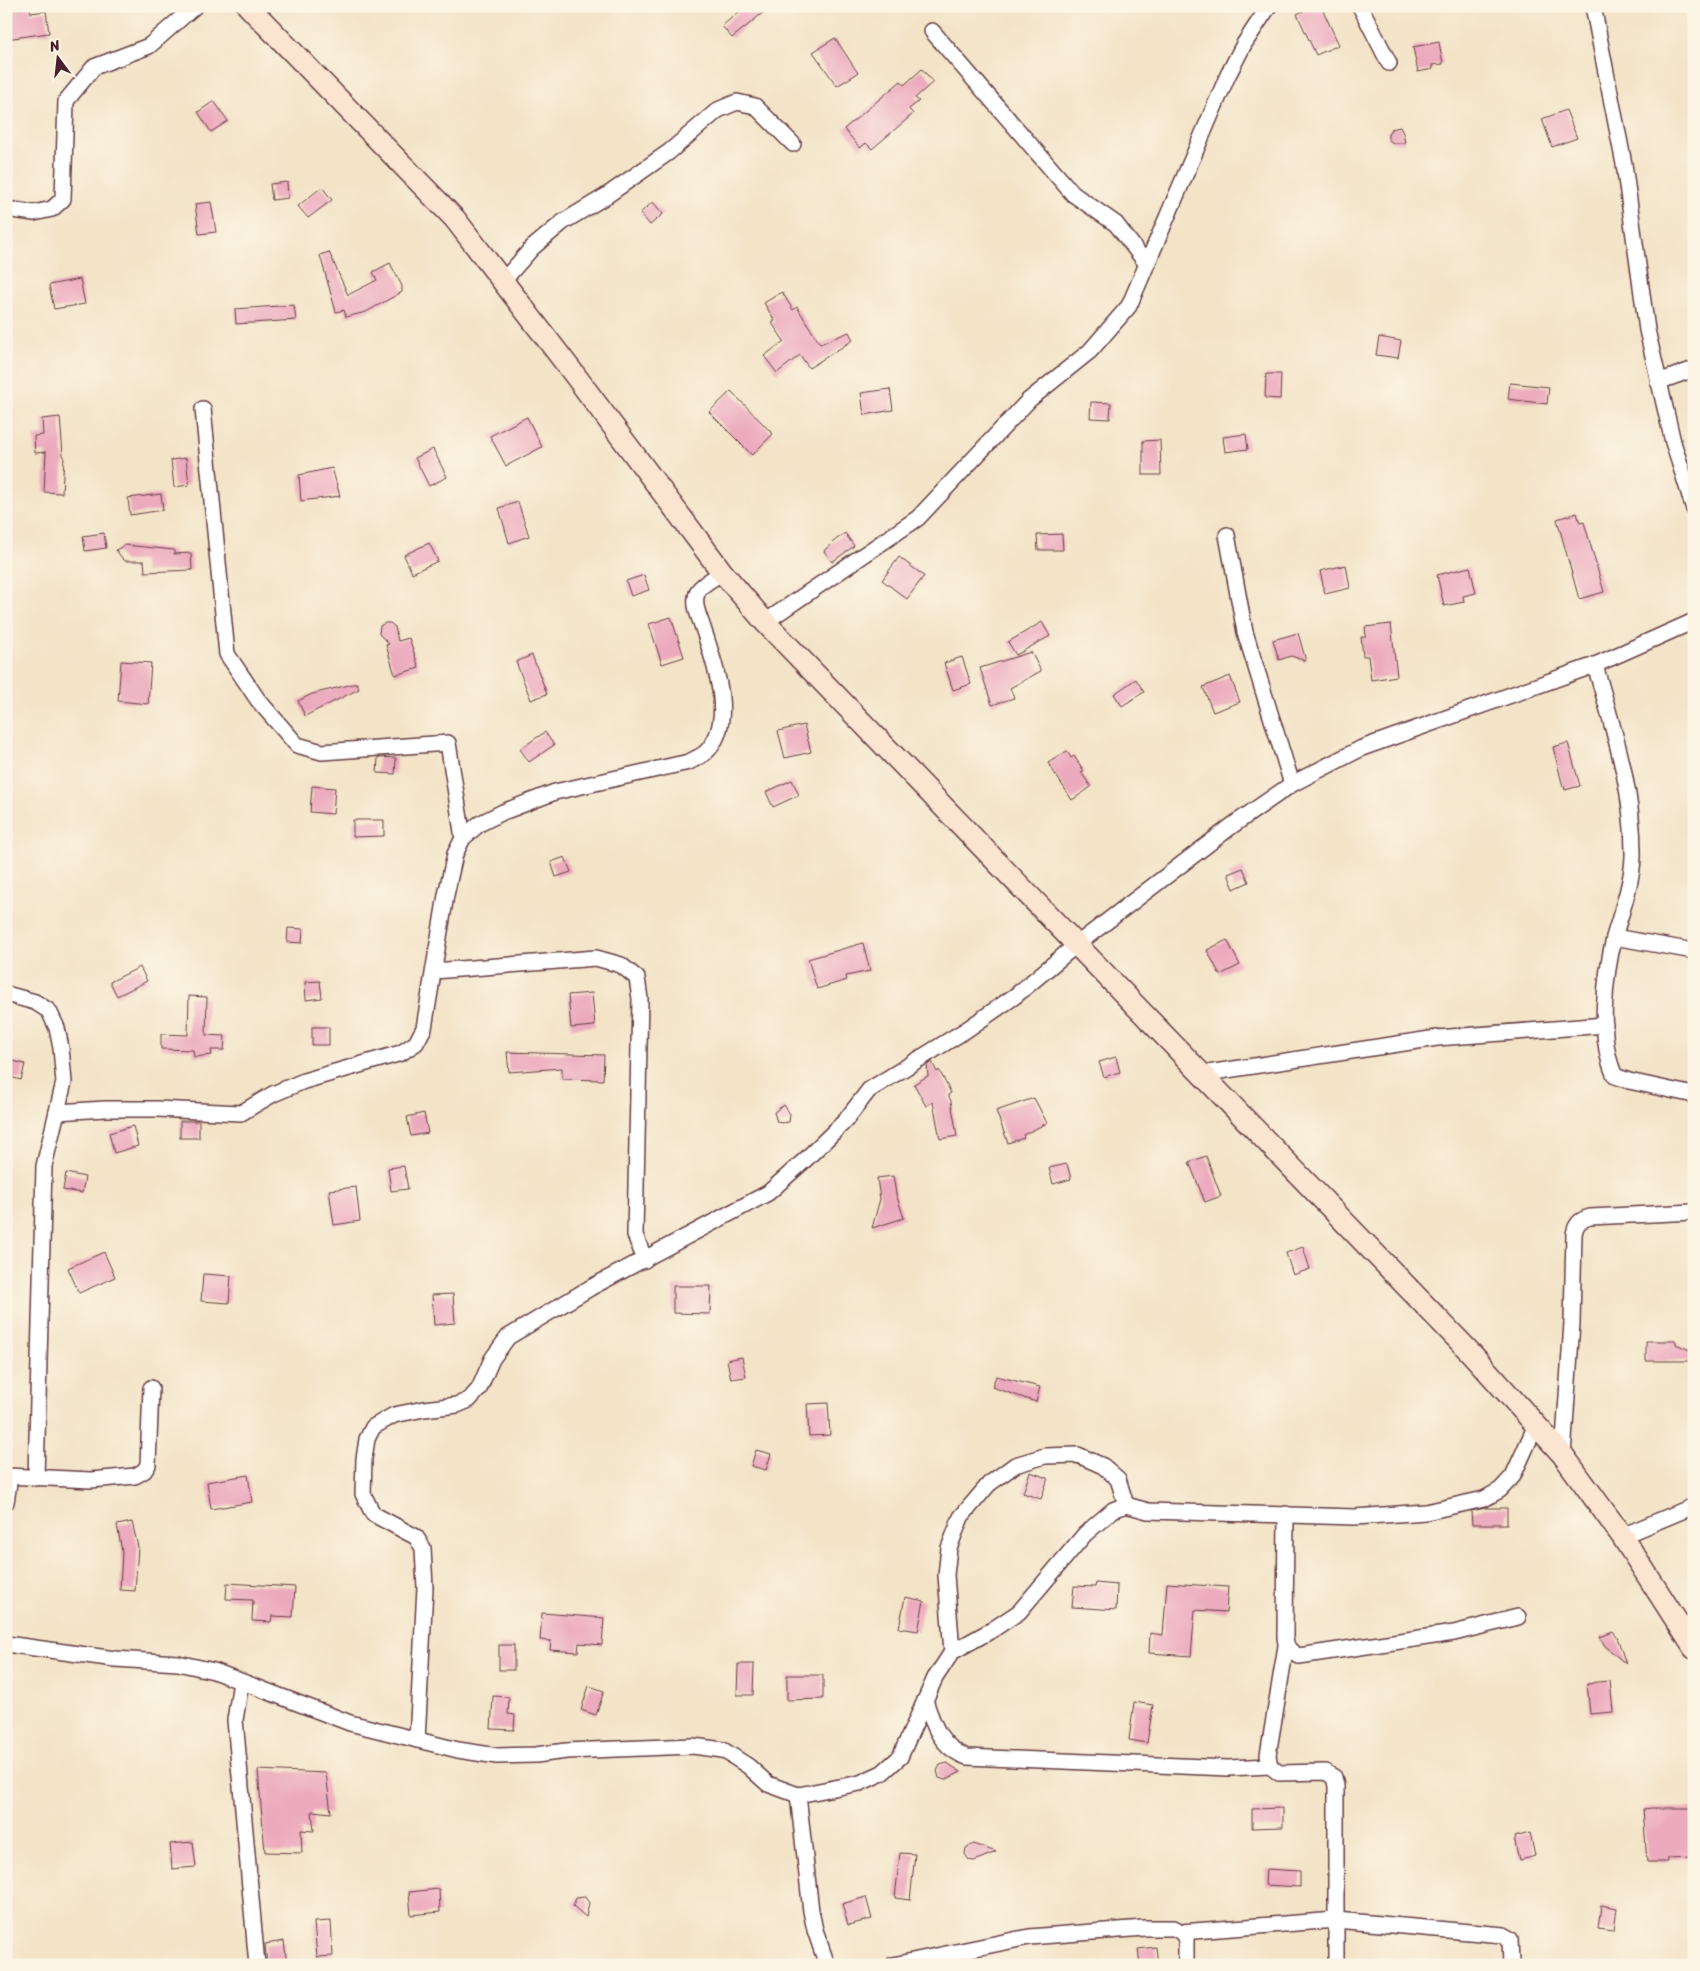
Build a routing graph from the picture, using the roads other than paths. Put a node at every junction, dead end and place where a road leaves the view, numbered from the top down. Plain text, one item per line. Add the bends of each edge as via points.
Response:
1 (195, 6) edge
2 (248, 6) edge
3 (1269, 6) edge
4 (1360, 6) edge
5 (1593, 6) edge
6 (932, 30) dead end
7 (1389, 63) dead end
8 (793, 144) dead end
9 (6, 210) edge
10 (1146, 264) junction
11 (503, 282) junction
12 (1694, 369) edge
13 (1658, 382) junction
14 (203, 409) dead end
15 (1694, 509) edge
16 (1227, 535) dead end
17 (722, 572) junction
18 (1694, 621) edge
19 (765, 622) junction
20 (1595, 665) junction
21 (1292, 784) junction
22 (463, 838) junction
23 (1614, 937) junction
24 (1076, 945) junction
25 (1694, 951) edge
26 (434, 971) junction
27 (6, 994) edge
28 (1605, 1025) junction
29 (1201, 1074) junction
30 (1694, 1095) edge
31 (57, 1112) junction
32 (1694, 1212) edge
33 (645, 1260) junction
34 (151, 1388) dead end
35 (1536, 1425) junction
36 (1563, 1455) junction
37 (8, 1477) edge
38 (36, 1478) junction
39 (6, 1502) edge
40 (1126, 1505) junction
41 (1694, 1506) edge
42 (1286, 1514) junction
43 (1622, 1536) junction
44 (1518, 1617) dead end
45 (6, 1644) edge
46 (1286, 1646) junction
47 (1694, 1648) edge
48 (952, 1652) junction
49 (241, 1682) junction
50 (926, 1700) junction
51 (418, 1740) junction
52 (1270, 1766) junction
53 (798, 1795) junction
54 (1336, 1920) junction
55 (1182, 1932) junction
56 (257, 1965) edge
57 (828, 1965) edge
58 (893, 1965) edge
59 (1186, 1965) edge
60 (1336, 1965) edge
61 (1511, 1965) edge

1 - 9 street via 149,46 94,67 66,101 63,198 52,210 34,213
2 - 11 street via 456,219
3 - 10 street via 1228,75
4 - 7 street
5 - 13 street via 1624,164 1644,316
6 - 10 street via 1072,194 1116,224
8 - 11 street via 755,106 737,102 718,110 669,152 563,222 532,248
10 - 19 street via 1129,306 1090,351 1028,400 918,518
11 - 17 street
12 - 13 street
13 - 15 street
14 - 22 street via 227,654 258,700 297,745 322,752 448,744
16 - 21 street via 1245,632
17 - 19 street
17 - 22 street via 699,590 695,602 715,664 721,699 720,724 706,753 682,764 555,792 479,824
18 - 20 street
19 - 24 street
20 - 21 street via 1362,748
20 - 23 street via 1622,757 1633,827 1631,869
21 - 24 street
22 - 26 street via 455,854 446,895
23 - 25 street
23 - 28 street via 1607,969
24 - 29 street
24 - 33 street via 974,1025 868,1090 845,1121 768,1193
26 - 31 street via 424,1028 416,1043 401,1053 304,1081 273,1094 241,1114 157,1109
26 - 33 street via 596,958 621,964 637,978 640,999 635,1235
27 - 31 street via 35,1002 49,1011 57,1028 64,1082
28 - 29 street via 1437,1038
28 - 30 street via 1609,1064 1615,1076
29 - 35 street via 1471,1353
31 - 38 street via 44,1166
32 - 36 street via 1590,1217 1576,1226
33 - 51 street via 590,1288 508,1337 492,1359 479,1389 469,1400 457,1406 424,1408 394,1415 373,1427 367,1439 363,1494 373,1514 416,1537 423,1548 425,1588
34 - 38 street via 148,1465 144,1471 136,1476 91,1480
35 - 36 street
35 - 42 street via 1513,1476 1500,1490 1484,1499 1426,1512 1354,1517
36 - 43 street
37 - 38 street
37 - 39 street
40 - 42 street via 1148,1511
40 - 48 street via 1113,1510 1085,1534 1019,1612
40 - 48 street via 1118,1479 1103,1466 1078,1455 1045,1456 1016,1465 989,1484 961,1517 949,1548 946,1575
41 - 43 street
42 - 46 street
43 - 47 street
44 - 46 street via 1454,1633 1309,1656 1291,1653
45 - 49 street via 114,1659 178,1663 214,1671
46 - 52 street via 1268,1756
48 - 50 street via 935,1678
49 - 51 street via 350,1723
49 - 56 street via 235,1720
50 - 52 street via 930,1716 947,1746 967,1757 1228,1768
50 - 53 street via 900,1757 882,1773 860,1784
51 - 53 street via 497,1756 703,1747 722,1750 748,1766 768,1784
52 - 54 street via 1279,1772 1325,1772 1334,1777
53 - 57 street via 811,1911
54 - 55 street
54 - 60 street
54 - 61 street via 1503,1935 1510,1939
55 - 58 street via 1174,1928 1144,1928 1029,1937
55 - 59 street via 1186,1938

